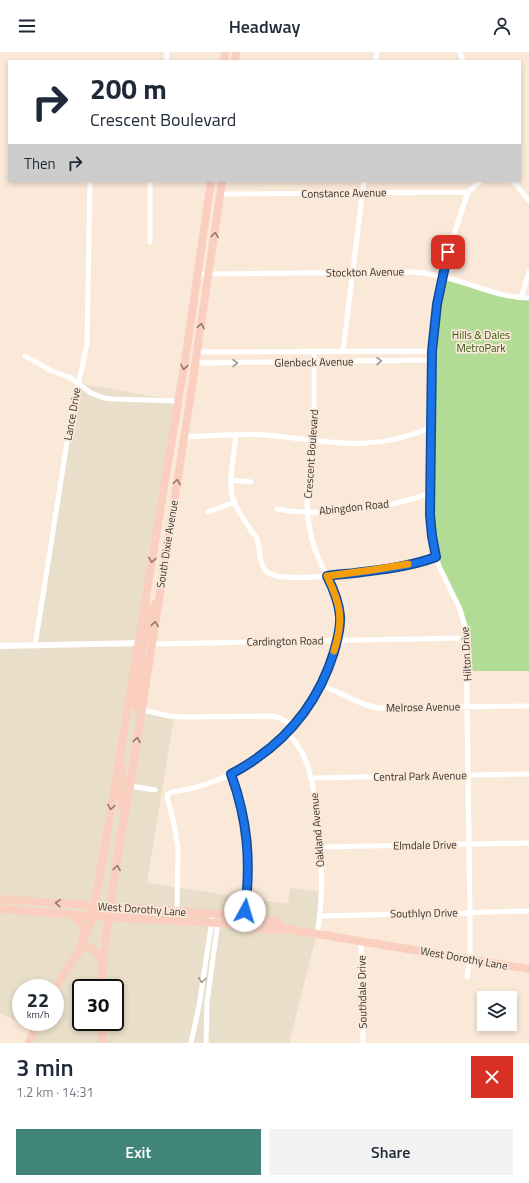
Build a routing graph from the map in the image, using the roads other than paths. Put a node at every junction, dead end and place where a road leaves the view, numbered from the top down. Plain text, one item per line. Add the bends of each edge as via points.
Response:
1 (90, 182) edge
2 (150, 182) edge
3 (211, 182) edge
4 (222, 182) edge
5 (364, 182) edge
6 (480, 182) edge
7 (514, 182) edge
8 (362, 192) junction
9 (468, 192) junction
10 (220, 194) junction
11 (529, 201) edge
12 (150, 242) dead end
13 (353, 272) junction
14 (529, 272) edge
15 (198, 274) junction
16 (209, 274) junction
17 (443, 277) junction
18 (521, 298) junction
19 (529, 298) edge
20 (343, 351) junction
21 (432, 351) junction
22 (197, 352) junction
23 (314, 352) junction
24 (25, 356) dead end
25 (432, 360) junction
26 (314, 362) junction
27 (196, 363) junction
28 (78, 383) junction
29 (178, 401) junction
30 (432, 426) junction
31 (236, 434) junction
32 (184, 438) junction
33 (313, 441) junction
34 (232, 480) junction
35 (251, 482) dead end
36 (430, 493) junction
37 (235, 502) junction
38 (277, 509) dead end
39 (208, 512) dead end
40 (308, 512) junction
41 (436, 557) junction
42 (327, 576) junction
43 (466, 638) junction
44 (338, 640) junction
45 (145, 643) junction
46 (0, 646) edge
47 (35, 646) junction
48 (134, 677) junction
49 (322, 685) junction
50 (467, 706) junction
51 (529, 706) edge
52 (142, 710) junction
53 (294, 727) junction
54 (125, 728) junction
55 (288, 733) junction
56 (120, 754) junction
57 (231, 774) junction
58 (529, 774) edge
59 (469, 775) junction
60 (311, 778) junction
61 (130, 786) junction
62 (114, 788) junction
63 (155, 790) dead end
64 (120, 840) junction
65 (529, 843) edge
66 (470, 844) junction
67 (321, 847) junction
68 (97, 884) junction
69 (0, 899) edge
70 (76, 904) junction
71 (93, 906) junction
72 (111, 907) junction
73 (0, 909) edge
74 (529, 911) edge
75 (177, 912) junction
76 (470, 912) junction
77 (71, 914) junction
78 (216, 914) junction
79 (92, 915) junction
80 (245, 916) junction
81 (320, 916) junction
82 (109, 917) junction
83 (123, 918) junction
84 (215, 923) junction
85 (244, 926) junction
86 (281, 928) junction
87 (317, 933) junction
88 (84, 938) junction
89 (105, 941) junction
90 (361, 941) junction
91 (76, 955) junction
92 (206, 958) junction
93 (470, 958) junction
94 (214, 959) junction
95 (102, 962) junction
96 (529, 969) edge
97 (467, 977) dead end
98 (61, 979) edge
99 (101, 979) edge
100 (199, 1006) junction
101 (207, 1007) junction
102 (34, 1031) edge
103 (102, 1031) edge
104 (29, 1043) edge
105 (103, 1043) edge
106 (191, 1043) edge
107 (206, 1043) edge
108 (363, 1043) edge

1 - 28 street, Lance Drive via 88,333
2 - 12 street
3 - 15 main road, South Dixie Avenue
4 - 10 main road, South Dixie Avenue
5 - 8 street
6 - 9 street
7 - 11 street
8 - 9 street, Constance Avenue
8 - 10 street, Constance Avenue
8 - 13 street
9 - 17 street, Hilton Drive via 448,252
16 -> 10 main road, South Dixie Avenue
13 - 16 street, Stockton Avenue
13 - 17 street, Stockton Avenue via 416,272
13 - 20 street
14 - 18 street
15 - 16 street, Stockton Avenue
15 -> 29 main road, South Dixie Avenue
22 -> 16 main road, South Dixie Avenue
17 - 18 street, Stockton Avenue
17 - 21 street, Hilton Drive
18 - 19 street, Stockton Avenue
20 - 21 street, Glenbeck Avenue
20 - 23 street, Glenbeck Avenue
21 - 25 street, Hilton Drive
22 - 23 street, Glenbeck Avenue
22 - 27 main road, South Dixie Avenue
23 - 26 street, Crescent Boulevard
24 - 28 street
26 -> 25 street, Glenbeck Avenue
25 - 30 street, Hilton Drive
27 -> 26 street, Glenbeck Avenue
26 - 33 street, Crescent Boulevard
27 - 32 main road, South Dixie Avenue
28 - 29 street via 91,393 104,398
28 - 47 street, Lance Drive
29 -> 45 main road, South Dixie Avenue
30 - 33 street via 401,438 370,444
30 - 36 street, Hilton Drive
31 - 32 street
31 - 33 street
31 - 34 street
45 -> 32 main road, South Dixie Avenue via 159,601
33 - 40 street, Crescent Boulevard via 308,479
34 - 35 street
34 - 37 street via 232,495
36 - 40 street, Abingdon Road via 381,506
36 - 41 street, Hilton Drive via 432,536
37 - 39 street
37 - 42 street via 257,539 261,563 266,571 284,577
38 - 40 street, Abingdon Road
40 - 42 street, Crescent Boulevard via 315,550
41 - 42 street via 403,565
41 - 43 street, Hilton Drive via 460,609
42 - 44 street, Crescent Boulevard via 339,607
43 - 44 street, Cardington Road
43 - 50 street, Hilton Drive
44 - 45 street, Cardington Road
44 - 49 street, Crescent Boulevard
45 - 47 street, Cardington Road
45 - 48 main road, South Dixie Avenue
45 - 52 main road, South Dixie Avenue
46 - 47 street, Cardington Road
48 - 52 main road via 138,690 136,707
48 - 54 main road, South Dixie Avenue
49 - 50 street, Melrose Avenue via 378,708
49 - 53 street, Crescent Boulevard
50 - 51 street, Melrose Avenue
50 - 59 street, Hilton Drive
52 - 53 street via 184,717 270,716 281,718
52 - 54 main road via 130,719
61 -> 52 main road, South Dixie Avenue
53 - 55 street, Crescent Boulevard
54 - 56 main road, South Dixie Avenue
55 - 57 street, Crescent Boulevard via 249,764
55 - 60 street, Oakland Avenue via 303,755
56 - 61 main road via 124,783
56 - 62 main road, South Dixie Avenue
57 - 75 street, Crescent Boulevard via 201,786 170,792 167,797 178,848
57 - 80 street via 242,808 247,839 249,870
58 - 59 street, Central Park Avenue
59 - 60 street, Central Park Avenue
59 - 66 street, Hilton Drive
60 - 67 street, Oakland Avenue
61 - 63 street
61 - 64 main road, South Dixie Avenue
62 - 64 main road via 120,790 123,798
62 -> 68 main road, South Dixie Avenue
72 -> 64 main road, South Dixie Avenue
65 - 66 street, Elmdale Drive
66 - 67 street, Elmdale Drive
66 - 76 street, Hilton Drive
67 - 81 street, Oakland Avenue
68 - 70 main road via 88,900
68 - 71 main road, South Dixie Avenue
70 -> 69 main road, West Dorothy Lane
70 - 71 main road, West Dorothy Lane
71 - 72 main road, West Dorothy Lane
71 - 79 main road, South Dixie Avenue
72 - 75 main road, West Dorothy Lane
72 - 82 main road, South Dixie Avenue
73 - 77 main road, West Dorothy Lane
74 - 76 street, Southlyn Drive
75 - 78 main road, West Dorothy Lane
76 - 81 street, Southlyn Drive
76 - 93 street, Hilton Drive
77 - 79 main road, West Dorothy Lane
77 - 88 main road via 78,918 84,930
78 - 80 main road, West Dorothy Lane
78 - 84 street
79 - 82 main road, West Dorothy Lane
79 - 88 main road, South Dixie Avenue
80 - 85 street
80 - 86 main road, West Dorothy Lane via 277,922
81 - 87 street, Oakland Avenue
82 - 83 main road, West Dorothy Lane
82 - 89 main road, South Dixie Avenue
83 - 84 main road, West Dorothy Lane
83 - 89 main road via 112,928
84 - 85 main road, West Dorothy Lane
84 - 92 street
84 - 94 street
85 - 86 main road, West Dorothy Lane via 275,930
86 - 87 main road, West Dorothy Lane
87 - 90 main road, West Dorothy Lane
88 - 91 main road, South Dixie Avenue
89 - 95 main road, South Dixie Avenue
90 - 93 main road, West Dorothy Lane
90 - 108 street, Southdale Drive
91 - 95 main road via 88,947 94,950
91 - 98 main road, South Dixie Avenue
92 - 94 street
92 -> 100 street
93 - 96 main road, West Dorothy Lane
93 - 97 street, Hilton Drive
94 - 101 street
95 - 99 main road, South Dixie Avenue
100 - 101 street
100 - 106 street
101 - 107 street
102 - 104 main road
103 - 105 main road

